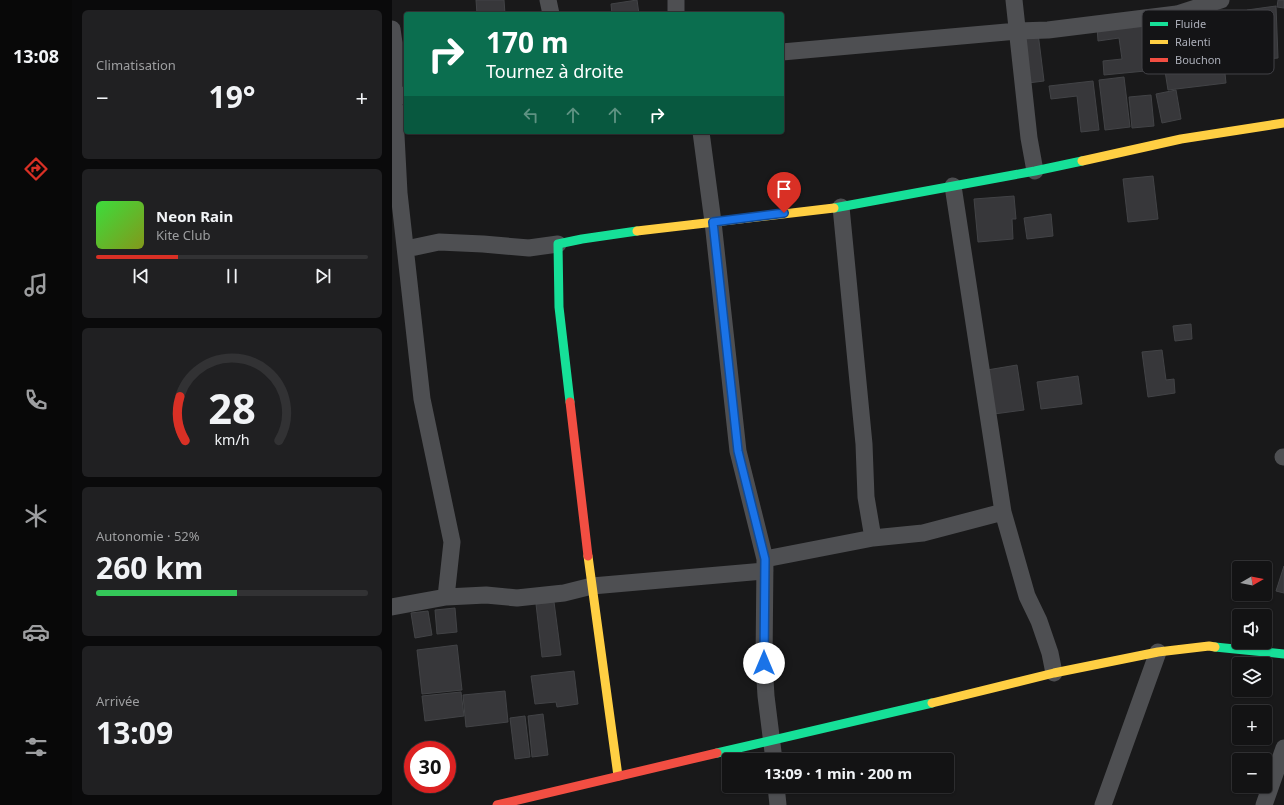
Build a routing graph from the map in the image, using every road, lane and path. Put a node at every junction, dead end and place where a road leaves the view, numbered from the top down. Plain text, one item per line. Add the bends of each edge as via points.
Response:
1 (548, 0) edge
2 (676, 0) edge
3 (1014, 0) edge
4 (1221, 0) edge
5 (1190, 10) edge
6 (551, 12) edge
7 (676, 12) edge
8 (1142, 18) edge
9 (392, 29) edge
10 (1018, 31) junction
11 (784, 52) edge
12 (400, 96) edge
13 (1284, 123) edge
14 (701, 134) edge
15 (1035, 172) junction
16 (953, 186) junction
17 (841, 207) junction
18 (713, 222) junction
19 (558, 244) junction
20 (406, 249) junction
21 (1003, 512) junction
22 (873, 538) junction
23 (765, 565) junction
24 (592, 586) junction
25 (446, 597) junction
26 (392, 607) edge
27 (1158, 652) junction
28 (1284, 654) edge
29 (1054, 673) junction
30 (772, 740) junction
31 (1284, 748) edge
32 (773, 753) edge
33 (618, 776) junction
34 (777, 793) edge
35 (497, 805) edge
36 (778, 805) edge
37 (1103, 805) edge
38 (1264, 805) edge

1 - 6 street
2 - 7 street
3 - 10 street
4 - 5 street
8 - 10 street via 1048,30
9 - 12 street
10 - 11 street
10 - 15 street
12 - 20 street via 399,193
13 - 15 street via 1181,139
14 - 18 street
15 - 16 street
16 - 17 street
16 - 21 street
17 - 18 street
17 - 22 street via 864,444 866,496
18 - 19 street
18 - 23 street via 738,451
19 - 20 street via 529,248 439,242
19 - 24 street via 559,306
20 - 25 street via 422,399 452,542
21 - 22 street via 923,533
21 - 29 street via 1027,596 1050,652
22 - 23 street
23 - 24 street
23 - 30 street via 766,696
24 - 25 street via 564,593 517,598 486,595
24 - 33 street
25 - 26 street
27 - 28 street via 1209,646
27 - 29 street
27 - 37 street
29 - 30 street
30 - 32 street
30 - 33 street
31 - 38 street
33 - 35 street
34 - 36 street

